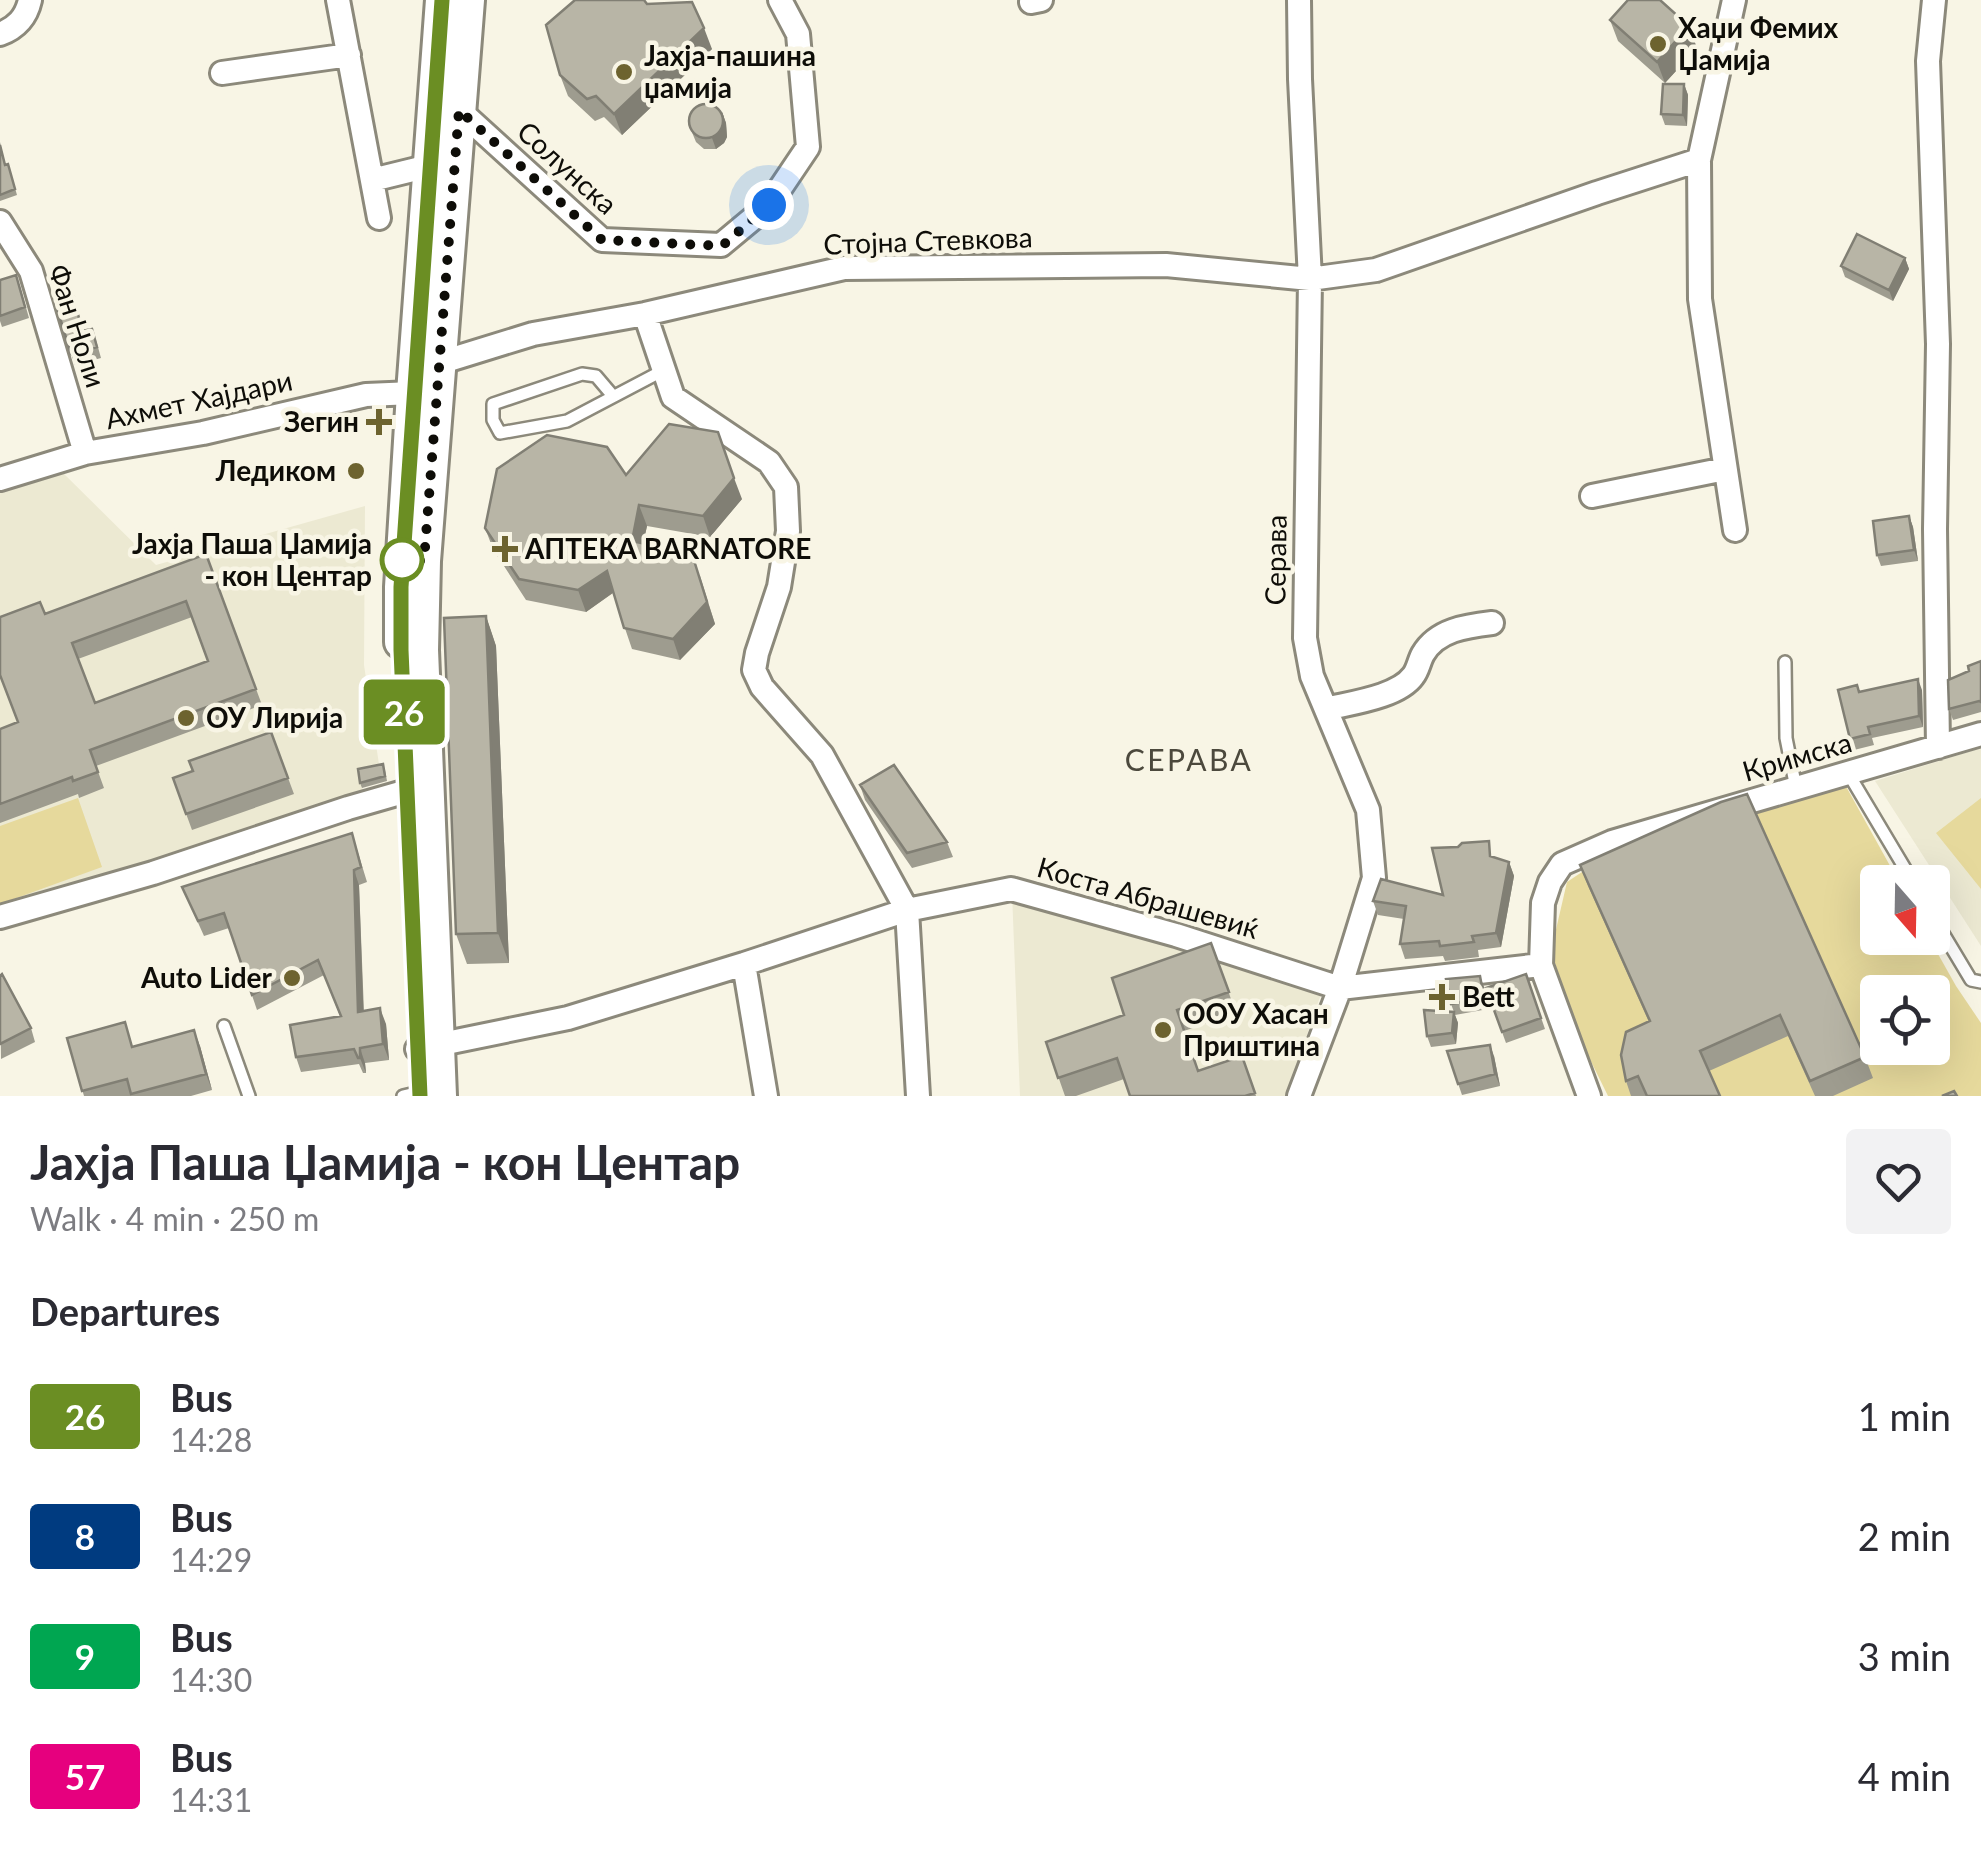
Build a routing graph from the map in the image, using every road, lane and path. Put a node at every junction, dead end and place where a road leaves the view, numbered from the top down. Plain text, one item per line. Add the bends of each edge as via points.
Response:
1 (30, 0) edge
2 (338, 0) edge
3 (442, 0) edge
4 (468, 0) edge
5 (780, 0) edge
6 (1299, 0) edge
7 (1734, 0) edge
8 (1934, 0) edge
9 (0, 34) edge
10 (349, 55) junction
11 (222, 73) dead end
12 (459, 110) junction
13 (1699, 160) junction
14 (429, 166) junction
15 (372, 180) junction
16 (379, 218) dead end
17 (0, 222) edge
18 (1310, 280) junction
19 (645, 314) junction
20 (439, 363) junction
21 (664, 370) junction
22 (413, 393) junction
23 (613, 396) junction
24 (86, 454) junction
25 (1725, 469) junction
26 (0, 479) edge
27 (1592, 496) dead end
28 (1735, 530) dead end
29 (1492, 623) dead end
30 (1784, 662) dead end
31 (1326, 709) junction
32 (1981, 734) edge
33 (1938, 747) junction
34 (1848, 773) junction
35 (1796, 788) junction
36 (407, 791) junction
37 (1903, 865) edge
38 (908, 910) junction
39 (0, 917) edge
40 (1950, 945) edge
41 (744, 964) junction
42 (1541, 966) junction
43 (1981, 982) edge
44 (1340, 988) junction
45 (224, 1026) dead end
46 (428, 1047) junction
47 (421, 1095) edge
48 (250, 1096) edge
49 (766, 1096) edge
50 (918, 1096) edge
51 (1298, 1096) edge
52 (1588, 1096) edge

1 - 9 street via 16,28
2 - 10 street
3 - 14 street
4 - 12 street
5 - 12 street, Солунска via 798,34 808,147 769,205 722,246 602,240
6 - 18 street, Серава
7 - 13 street
8 - 33 street via 1928,60 1938,344
10 - 11 street
10 - 15 street
12 - 20 street
13 - 18 street, Стојна Стевкова via 1376,270
13 - 25 street via 1700,299
14 - 15 street
14 - 22 street
15 - 16 street
17 - 24 street, Фан Ноли via 31,270
18 - 19 street, Стојна Стевкова via 1166,265 844,268
18 - 31 street, Серава via 1306,638
19 - 20 street, Стојна Стевкова via 533,334
19 - 21 street
20 - 46 street via 422,650
21 - 23 lane
21 - 38 street via 674,397 769,462 786,488 788,531 779,587 754,670 822,755
22 - 24 street, Ахмет Хајдари via 366,395
22 - 36 street via 401,587
23 - 23 lane via 567,422 500,433 492,420 494,404 582,374 596,376
24 - 26 street, Ахмет Хајдари
25 - 27 street
25 - 28 street
29 - 31 street via 1442,635 1424,651 1413,677 1389,693
30 - 35 lane via 1786,738
31 - 44 street, Серава via 1368,810 1374,878
32 - 33 street, Кримска
33 - 34 street, Кримска
34 - 35 street, Кримска
34 - 37 lane
35 - 42 street, Кримска via 1612,842 1562,864 1544,903
36 - 39 street
36 - 46 street
38 - 41 street, Коста Абрашевиќ
38 - 44 street, Коста Абрашевиќ via 1011,889
38 - 50 street
40 - 43 lane via 1971,980
41 - 46 street, Коста Абрашевиќ via 568,1018
41 - 49 street
42 - 44 street, Коста Абрашевиќ
42 - 52 street
44 - 51 street, Серава
45 - 48 lane
46 - 47 street

